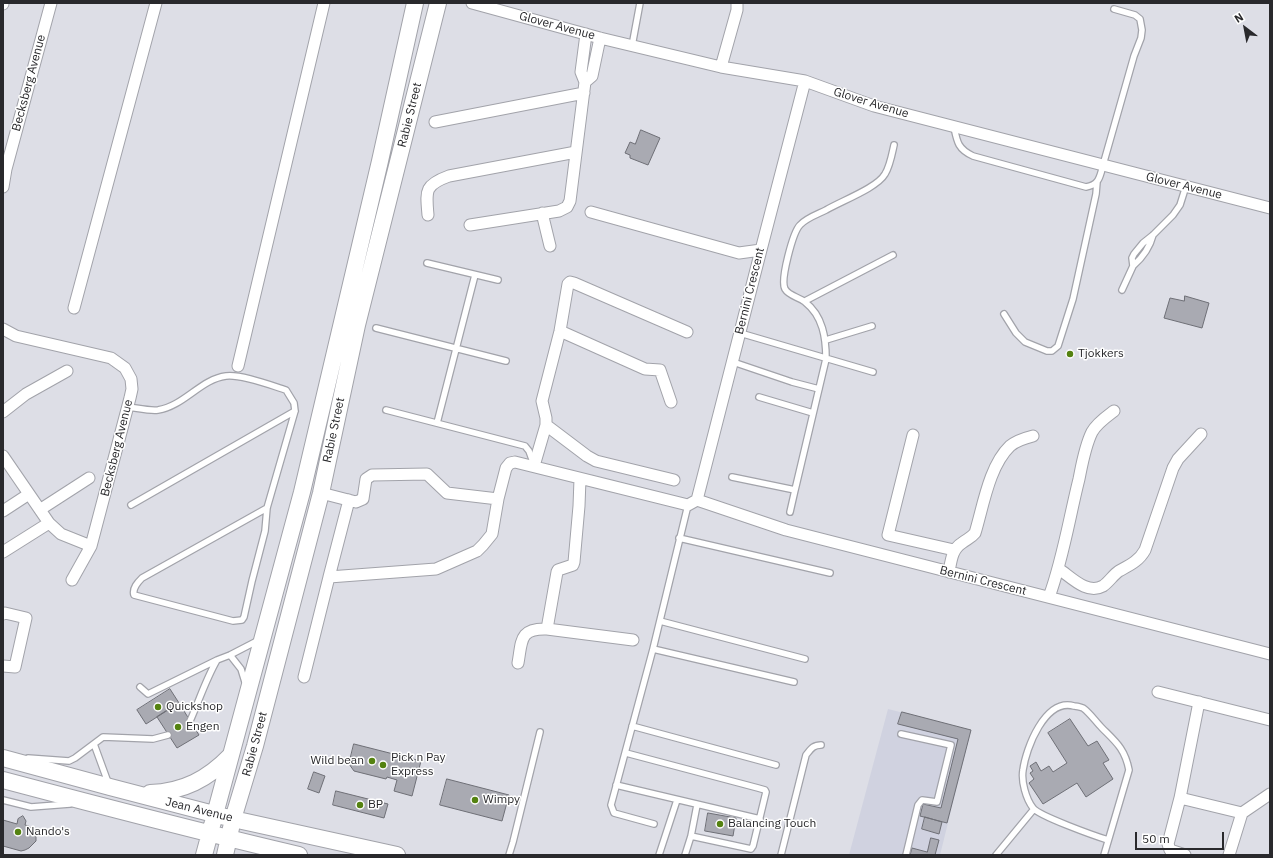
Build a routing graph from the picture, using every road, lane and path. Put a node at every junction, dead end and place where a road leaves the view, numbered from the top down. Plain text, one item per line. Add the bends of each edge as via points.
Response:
1 (51, 3) edge
2 (156, 3) edge
3 (324, 3) edge
4 (415, 3) edge
5 (438, 3) edge
6 (472, 3) edge
7 (640, 3) edge
8 (737, 3) edge
9 (1114, 9) dead end
10 (586, 34) junction
11 (600, 38) junction
12 (632, 46) junction
13 (721, 67) junction
14 (805, 81) junction
15 (584, 88) junction
16 (435, 122) dead end
17 (954, 127) junction
18 (894, 145) dead end
19 (576, 152) junction
20 (1103, 165) junction
21 (1098, 182) junction
22 (1186, 186) junction
23 (3, 187) edge
24 (1270, 208) edge
25 (591, 212) dead end
26 (542, 214) junction
27 (428, 215) dead end
28 (470, 225) dead end
29 (550, 246) dead end
30 (760, 250) junction
31 (894, 255) dead end
32 (427, 263) dead end
33 (475, 275) junction
34 (498, 280) dead end
35 (1122, 290) dead end
36 (805, 301) junction
37 (74, 308) dead end
38 (1004, 314) dead end
39 (872, 326) dead end
40 (376, 328) dead end
41 (3, 329) edge
42 (560, 331) junction
43 (687, 332) dead end
44 (740, 333) junction
45 (826, 340) junction
46 (455, 348) junction
47 (826, 359) junction
48 (506, 361) dead end
49 (732, 362) junction
50 (238, 366) dead end
51 (68, 371) dead end
52 (873, 372) dead end
53 (819, 388) junction
54 (759, 398) dead end
55 (672, 402) dead end
56 (128, 407) junction
57 (386, 410) dead end
58 (295, 411) junction
59 (1114, 411) dead end
60 (3, 412) edge
61 (813, 412) junction
62 (437, 423) junction
63 (546, 425) junction
64 (1201, 434) dead end
65 (913, 435) dead end
66 (1033, 436) dead end
67 (3, 456) edge
68 (534, 466) junction
69 (732, 477) dead end
70 (89, 478) dead end
71 (580, 479) junction
72 (674, 480) dead end
73 (796, 490) junction
74 (321, 493) junction
75 (29, 494) junction
76 (498, 499) junction
77 (349, 500) junction
78 (693, 503) junction
79 (131, 505) dead end
80 (267, 508) junction
81 (41, 509) junction
82 (3, 511) edge
83 (790, 512) dead end
84 (49, 523) junction
85 (679, 538) junction
86 (92, 546) junction
87 (954, 550) junction
88 (3, 552) edge
89 (1059, 569) junction
90 (949, 572) junction
91 (830, 573) dead end
92 (329, 577) junction
93 (72, 580) dead end
94 (1049, 598) junction
95 (3, 614) edge
96 (660, 621) junction
97 (547, 629) junction
98 (263, 638) junction
99 (633, 640) dead end
100 (653, 649) junction
101 (1270, 654) edge
102 (230, 655) junction
103 (805, 659) dead end
104 (216, 660) junction
105 (518, 663) dead end
106 (3, 666) edge
107 (304, 678) dead end
108 (794, 682) dead end
109 (140, 687) dead end
110 (1158, 692) dead end
111 (246, 699) junction
112 (1200, 702) junction
113 (1270, 720) edge
114 (190, 721) dead end
115 (632, 726) junction
116 (540, 732) dead end
117 (901, 734) dead end
118 (168, 735) dead end
119 (94, 744) junction
120 (820, 745) dead end
121 (232, 753) junction
122 (626, 753) junction
123 (6, 758) edge
124 (776, 765) dead end
125 (3, 780) edge
126 (616, 785) junction
127 (110, 787) junction
128 (134, 793) junction
129 (1270, 794) edge
130 (1180, 798) junction
131 (3, 800) edge
132 (677, 800) junction
133 (91, 804) junction
134 (697, 805) junction
135 (1034, 809) junction
136 (1242, 812) junction
137 (216, 814) junction
138 (233, 819) junction
139 (760, 819) junction
140 (654, 824) dead end
141 (210, 834) junction
142 (691, 836) junction
143 (229, 839) junction
144 (1108, 840) junction
145 (204, 855) edge
146 (225, 855) edge
147 (300, 855) edge
148 (397, 855) edge
149 (509, 855) edge
150 (659, 855) edge
151 (685, 855) edge
152 (781, 855) edge
153 (906, 855) edge
154 (996, 855) edge
155 (1104, 855) edge
156 (1185, 855) edge
157 (1229, 855) edge

1 - 23 street, Becksberg Avenue
2 - 37 street
3 - 50 street
4 - 98 main road, Rabie Street via 306,477
5 - 74 main road, Rabie Street via 357,325
6 - 10 street, Glover Avenue
7 - 12 lane
8 - 13 street
9 - 20 lane via 1135,14 1140,19 1142,38 1134,56
10 - 11 street, Glover Avenue
10 - 15 street via 581,72
11 - 12 street, Glover Avenue
11 - 15 street via 592,76
12 - 13 street, Glover Avenue
13 - 14 street, Glover Avenue
14 - 17 street, Glover Avenue via 874,106
14 - 30 street, Bernini Crescent
15 - 16 street
15 - 19 street
17 - 20 street, Glover Avenue
17 - 21 lane via 960,148 973,156 1086,187
18 - 36 lane via 888,169 881,180 810,218 797,229 783,282 785,290
19 - 26 street via 570,201 559,211
19 - 27 street via 449,176 436,181 426,194
20 - 21 lane
20 - 22 street, Glover Avenue
21 - 38 lane via 1073,299 1058,346 1052,351 1047,351 1025,342
22 - 24 street, Glover Avenue
22 - 35 lane via 1177,211 1154,235 1142,258 1133,266
25 - 30 street via 739,253
26 - 28 street
26 - 29 street
30 - 44 street, Bernini Crescent
31 - 36 lane
32 - 33 lane
33 - 34 lane
33 - 46 lane
36 - 45 lane via 816,315
39 - 45 lane
40 - 46 lane
41 - 56 street, Becksberg Avenue via 16,336 111,358 125,368 131,379 132,389
42 - 43 street via 568,284 574,282
42 - 55 street via 645,369 660,370
42 - 63 street via 542,401
44 - 47 lane
44 - 49 street, Bernini Crescent
45 - 47 lane
46 - 48 lane
46 - 62 lane
47 - 52 lane
47 - 53 lane
49 - 53 lane
49 - 78 street, Bernini Crescent
51 - 60 street via 26,394
53 - 61 lane
54 - 61 lane
56 - 58 lane via 157,410 176,403 217,378 227,376 246,378 286,390 294,403
56 - 86 street, Becksberg Avenue
57 - 62 lane
58 - 79 lane
58 - 80 lane
59 - 89 street via 1096,426 1092,433 1079,477
61 - 73 lane
62 - 68 lane via 525,446
63 - 68 street
63 - 72 street via 596,461
64 - 89 street via 1175,463 1142,556 1095,589 1083,586
65 - 87 street via 888,535
66 - 87 street via 1010,446 1000,460 990,481 975,533
67 - 75 street
68 - 71 street, Bernini Crescent
68 - 76 street, Bernini Crescent via 510,463 506,468
69 - 73 lane
70 - 81 street
71 - 78 street, Bernini Crescent
71 - 97 street via 574,562 573,565 557,572
73 - 83 lane
74 - 77 street
74 - 138 main road, Rabie Street via 255,746
75 - 81 street
75 - 82 street
76 - 77 street via 447,493 427,474 372,475 366,479 363,499 356,502
76 - 92 street via 492,534 476,551 436,569
77 - 92 street
78 - 85 lane
78 - 90 street, Bernini Crescent
80 - 80 lane via 265,531 242,620 233,621 134,595 136,585 142,578
81 - 84 street
84 - 86 street via 61,534
84 - 88 street
85 - 91 lane
85 - 96 lane
86 - 93 street, Becksberg Avenue
87 - 90 street
89 - 94 street
90 - 94 street, Bernini Crescent
92 - 107 street
94 - 101 street, Bernini Crescent
95 - 106 street via 26,618 15,667
96 - 100 lane
96 - 103 lane
97 - 99 street
97 - 105 street via 527,632
98 - 102 lane
98 - 111 main road, Rabie Street
100 - 108 lane
100 - 115 lane
102 - 104 lane
102 - 111 lane via 244,676
104 - 109 lane via 148,694
104 - 114 lane
110 - 112 street
111 - 121 main road, Rabie Street
112 - 113 street
112 - 130 street
115 - 122 lane
115 - 124 lane
116 - 149 lane
117 - 153 lane via 951,745 937,802 922,800 918,805
118 - 119 lane via 153,739 108,736
119 - 123 lane via 69,761
119 - 127 lane
120 - 152 lane via 811,748 806,755
121 - 128 main road via 219,767 191,784 165,792
121 - 137 main road, Rabie Street
122 - 126 lane
122 - 139 lane via 765,790 766,796
123 - 127 main road, Jean Avenue
125 - 133 main road, Jean Avenue
126 - 132 lane
126 - 140 lane via 611,806 614,813
127 - 128 main road, Jean Avenue
128 - 137 main road, Jean Avenue
129 - 136 street
130 - 136 street
130 - 156 street via 1168,844 1170,850
131 - 133 lane via 31,807
132 - 134 lane
132 - 150 lane
133 - 141 main road, Jean Avenue
134 - 139 lane
134 - 142 lane
135 - 144 lane
135 - 144 lane via 1026,795 1022,772 1030,742 1054,708 1068,704 1082,708 1116,741 1126,756 1129,770
135 - 154 lane
136 - 157 street
137 - 138 main road, Jean Avenue
137 - 141 main road, Rabie Street
138 - 143 main road, Rabie Street
138 - 148 main road, Jean Avenue
139 - 142 lane via 754,846 751,849
141 - 143 main road, Jean Avenue
141 - 145 main road, Rabie Street
142 - 151 lane
143 - 146 main road, Rabie Street
143 - 147 main road, Jean Avenue
144 - 155 lane

